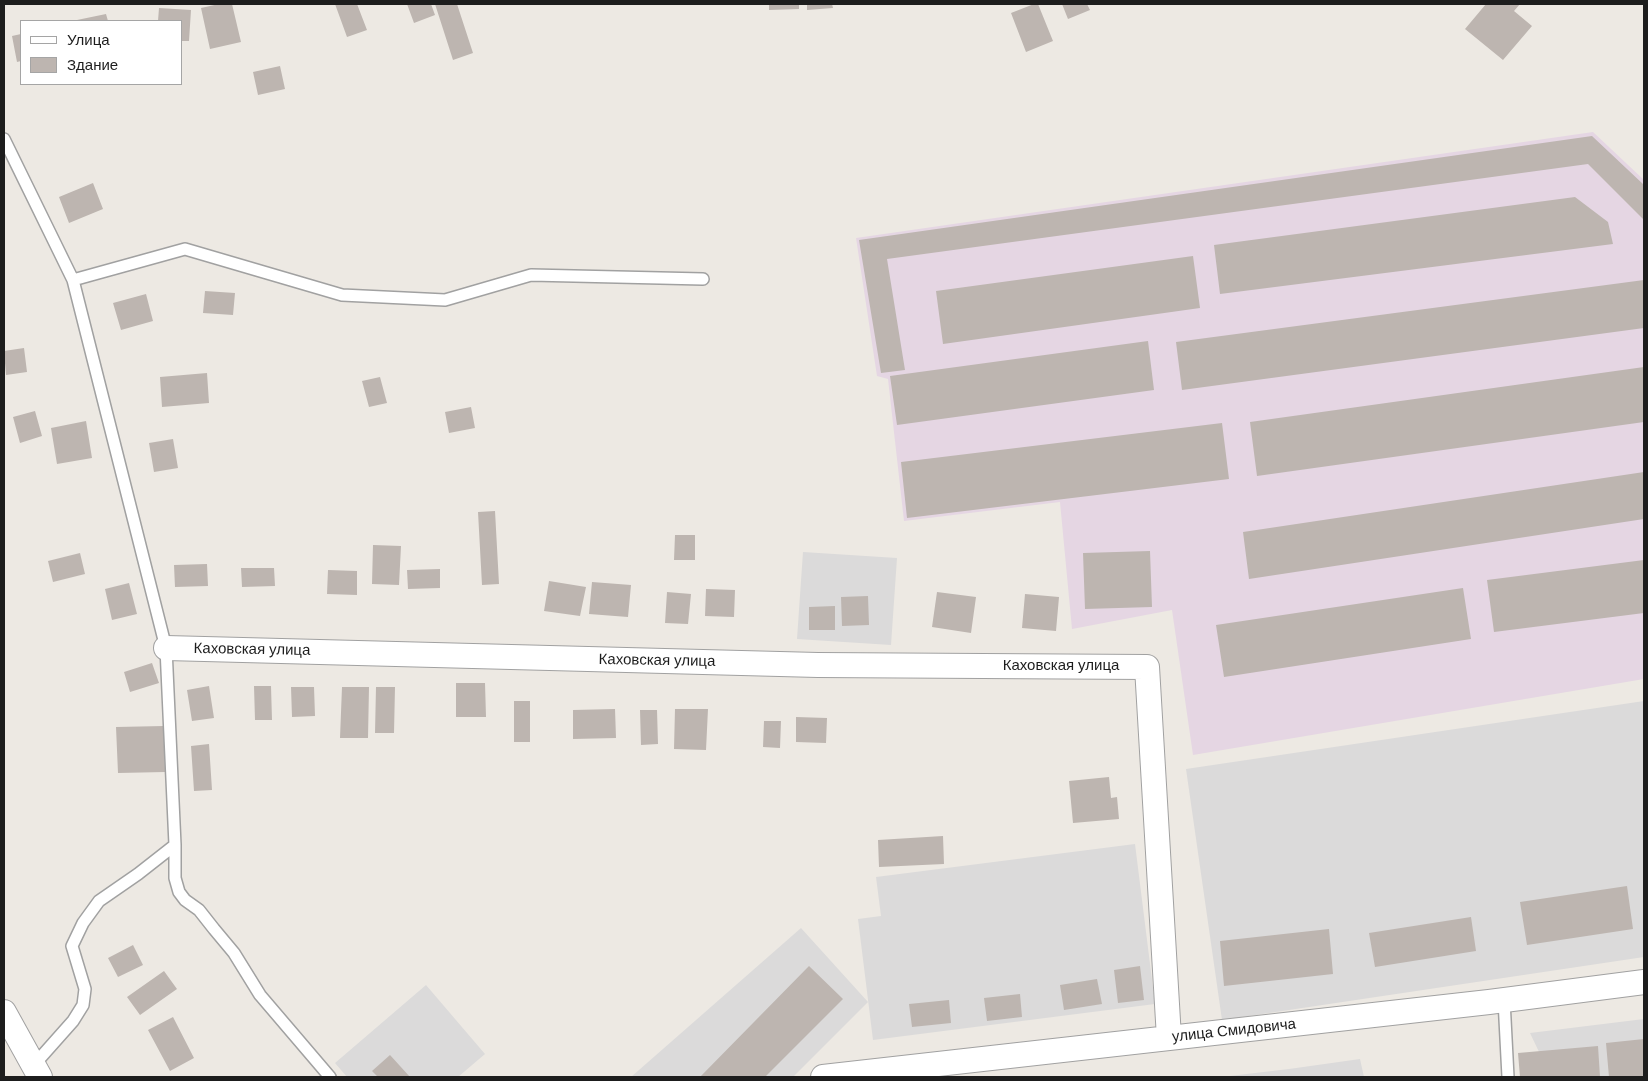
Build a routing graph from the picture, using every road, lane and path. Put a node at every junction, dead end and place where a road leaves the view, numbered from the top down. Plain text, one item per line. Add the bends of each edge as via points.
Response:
1 (4, 139) edge
2 (703, 279) dead end
3 (73, 280) junction
4 (166, 648) junction
5 (175, 845) junction
6 (1644, 982) edge
7 (1504, 1000) junction
8 (4, 1012) edge
9 (1169, 1038) junction
10 (37, 1071) edge
11 (330, 1077) edge
12 (823, 1077) edge
13 (1508, 1077) edge

1 - 3 lane
2 - 3 lane via 531,275 445,300 342,295 185,249
3 - 4 lane
4 - 5 lane
4 - 9 street, Каховская улица via 818,665 1147,667
5 - 10 lane via 99,901 83,923 72,946 85,989 83,1005
5 - 11 lane via 175,878 179,892 199,910 234,953 260,995
6 - 7 street, улица Смидовича
7 - 9 street, улица Смидовича
7 - 13 lane
8 - 10 street
9 - 12 street, улица Смидовича

